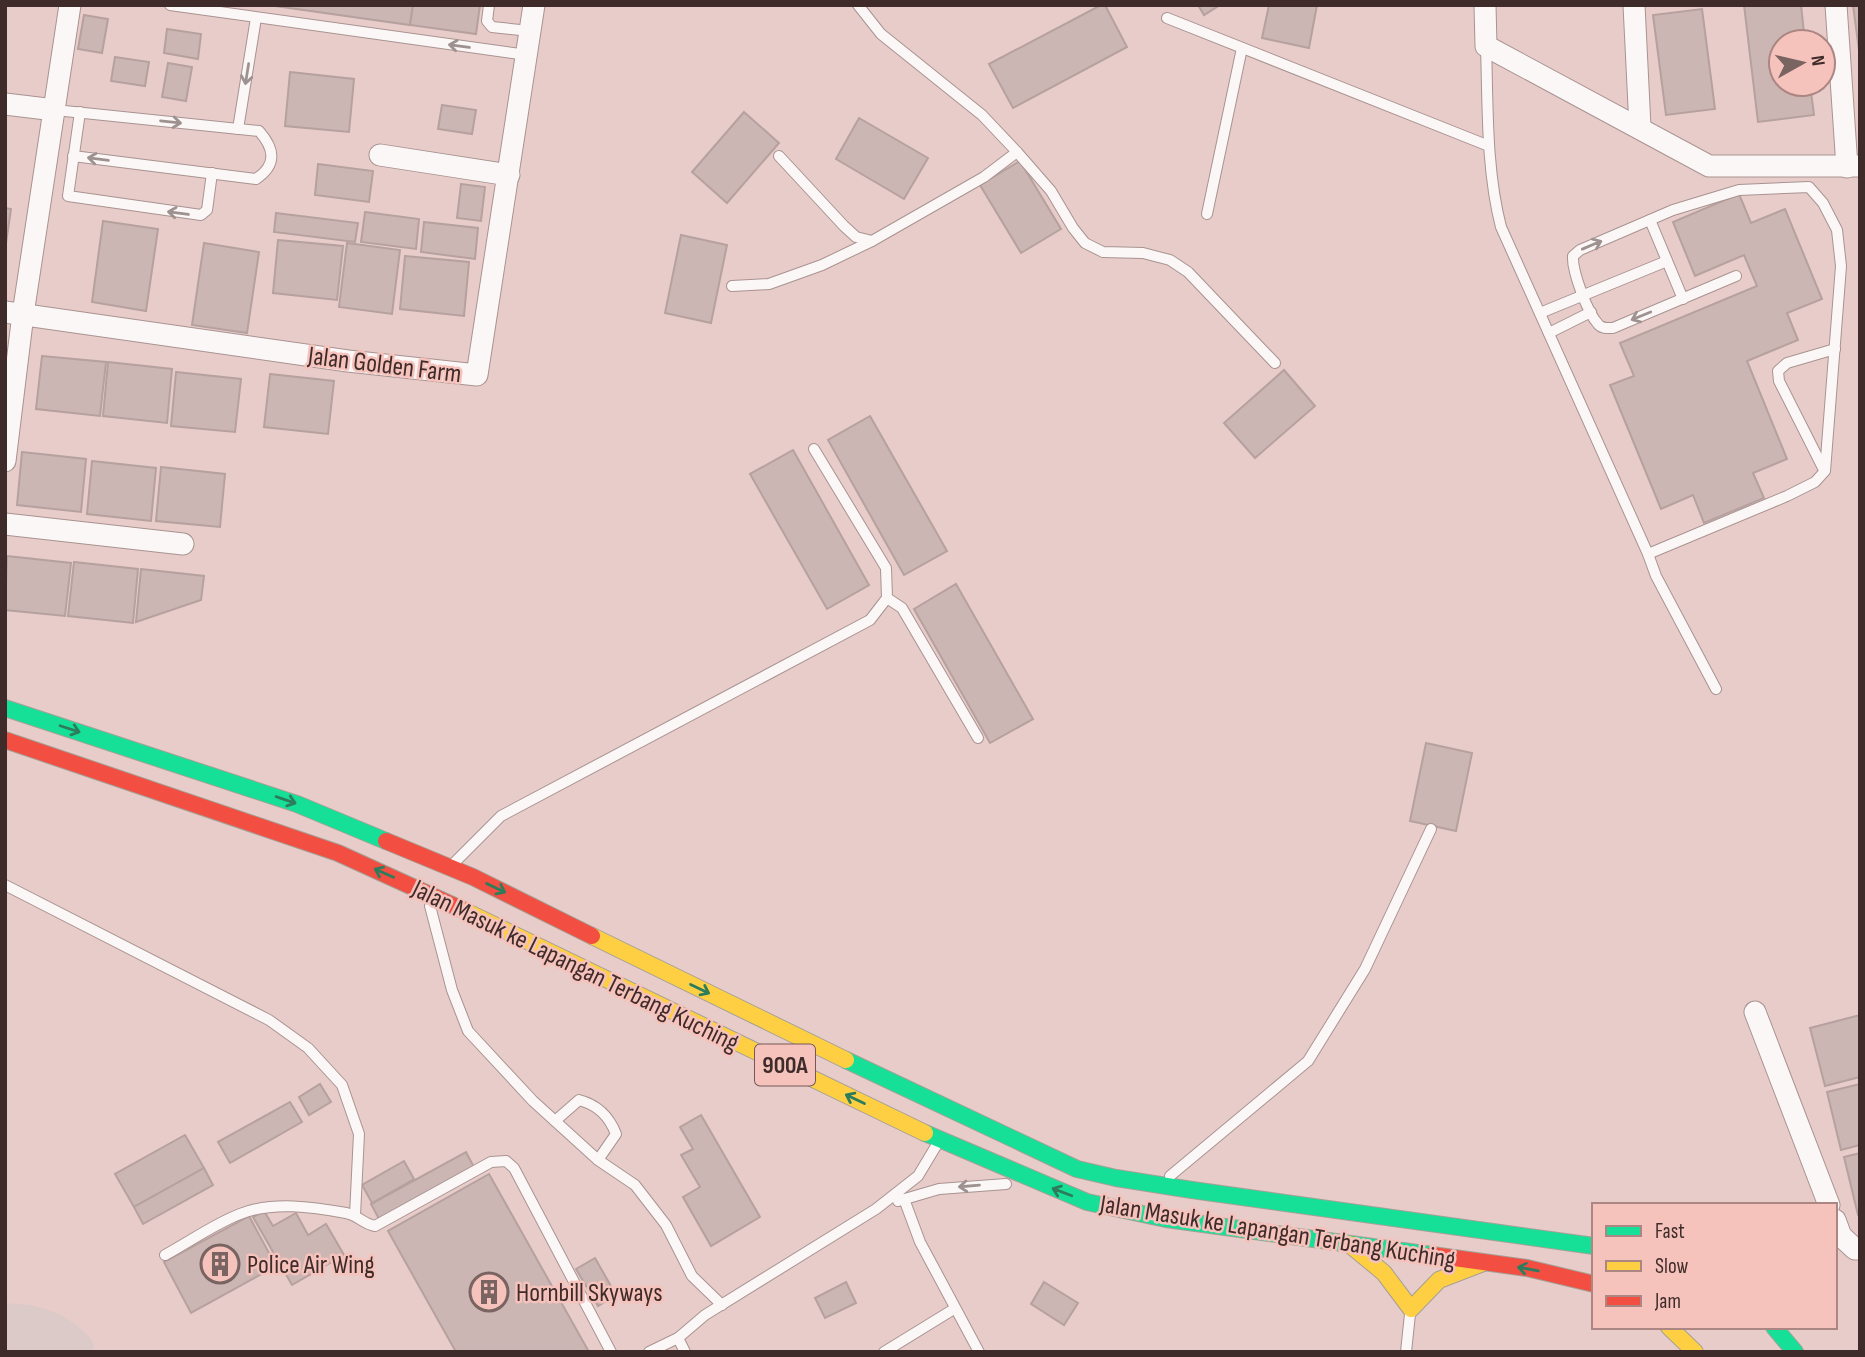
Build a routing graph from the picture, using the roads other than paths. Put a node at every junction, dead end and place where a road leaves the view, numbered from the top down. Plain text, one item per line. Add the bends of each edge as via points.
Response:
1 (69, 5) edge
2 (170, 5) edge
3 (489, 5) edge
4 (534, 5) edge
5 (858, 5) edge
6 (1485, 5) edge
7 (1634, 5) edge
8 (1836, 5) edge
9 (256, 18) junction
10 (1167, 18) dead end
11 (530, 31) junction
12 (1486, 46) junction
13 (1242, 48) junction
14 (527, 55) junction
15 (5, 104) edge
16 (55, 110) junction
17 (80, 112) junction
18 (1640, 127) junction
19 (238, 129) junction
20 (1489, 145) junction
21 (1017, 152) junction
22 (380, 155) dead end
23 (74, 156) junction
24 (779, 156) dead end
25 (1853, 166) edge
26 (212, 173) junction
27 (509, 175) junction
28 (42, 192) junction
29 (68, 197) junction
30 (1208, 214) dead end
31 (1650, 220) junction
32 (872, 241) junction
33 (1667, 261) junction
34 (1736, 276) dead end
35 (732, 286) dead end
36 (1583, 294) junction
37 (1684, 299) junction
38 (1591, 312) junction
39 (14, 313) edge
40 (1540, 313) junction
41 (1549, 332) junction
42 (1835, 349) junction
43 (1275, 363) dead end
44 (814, 449) dead end
45 (5, 461) edge
46 (1825, 471) junction
47 (5, 524) edge
48 (183, 544) dead end
49 (1648, 554) junction
50 (887, 598) junction
51 (1716, 689) dead end
52 (5, 708) edge
53 (978, 738) dead end
54 (5, 740) edge
55 (1431, 829) dead end
56 (449, 867) junction
57 (5, 885) edge
58 (427, 893) junction
59 (1755, 1012) dead end
60 (555, 1121) junction
61 (939, 1139) junction
62 (598, 1160) junction
63 (1037, 1182) junction
64 (1160, 1185) junction
65 (904, 1199) junction
66 (1828, 1203) edge
67 (876, 1209) junction
68 (355, 1214) junction
69 (1837, 1225) edge
70 (1419, 1243) junction
71 (1349, 1244) junction
72 (1592, 1246) edge
73 (1860, 1249) edge
74 (165, 1255) dead end
75 (1485, 1263) junction
76 (1592, 1284) edge
77 (1414, 1287) dead end
78 (722, 1305) junction
79 (954, 1309) junction
80 (1411, 1309) junction
81 (1668, 1329) edge
82 (1669, 1329) edge
83 (1776, 1329) edge
84 (678, 1338) junction
85 (611, 1352) edge
86 (649, 1352) edge
87 (685, 1352) edge
88 (884, 1352) edge
89 (979, 1352) edge
90 (1406, 1352) edge
91 (1677, 1352) edge
92 (1695, 1352) edge
93 (1795, 1352) edge

1 - 16 street
2 - 9 lane
3 - 11 lane via 487,21 492,27
4 - 11 street, Jalan Golden Farm
5 - 21 lane via 881,34 982,115
6 - 12 street
7 - 18 street
8 - 25 street
14 -> 9 lane
9 -> 19 lane
10 - 13 lane
11 - 14 street, Jalan Golden Farm
12 - 18 street
12 - 20 lane
13 - 20 lane
13 - 30 lane
14 - 27 street, Jalan Golden Farm
15 - 16 street
16 - 17 lane
16 - 28 street
17 -> 19 lane
17 - 23 lane
18 - 25 street via 1709,166
19 - 26 lane via 259,131 269,142 272,160 268,171 256,179
20 - 40 lane via 1501,227
21 - 32 lane via 984,177
21 - 43 lane via 1051,191 1085,243 1103,252 1143,253 1170,260 1188,272
22 - 27 street
26 -> 23 lane
23 - 29 lane
24 - 32 lane via 850,232
26 -> 29 lane via 207,210 201,215
27 - 39 street, Jalan Golden Farm via 477,375
28 - 29 lane
28 - 39 street
31 - 33 lane
36 -> 31 lane via 1572,266 1573,256
31 - 42 lane via 1739,190 1809,187 1823,202 1837,230 1841,266
32 - 35 lane via 769,284
33 - 36 lane
33 - 37 lane
34 - 37 lane
36 - 38 lane
36 - 40 lane
37 -> 38 lane via 1613,328 1598,325
38 - 41 lane
39 - 45 street
40 - 41 lane
41 - 49 lane
42 - 46 lane
42 - 46 lane via 1787,363 1778,371
44 - 50 lane via 886,568
46 - 49 lane via 1815,482 1787,496
47 - 48 street
49 - 51 lane
50 - 53 lane via 902,608
50 - 56 lane via 870,620 501,816
52 -> 56 highway, Jalan Masuk ke Lapangan Terbang Kuching via 297,804
58 -> 54 highway, Jalan Masuk ke Lapangan Terbang Kuching / 900A via 338,853
55 - 64 lane via 1365,969 1308,1061
56 -> 64 highway, Jalan Masuk ke Lapangan Terbang Kuching via 1008,1138 1077,1168
57 - 68 lane via 269,1020 308,1048 342,1085 359,1134
58 - 60 lane via 452,990 468,1031
61 -> 58 highway, Jalan Masuk ke Lapangan Terbang Kuching / 900A
59 - 66 street
60 - 62 lane
60 - 62 lane via 579,1100 607,1116 616,1134
61 - 63 highway, Jalan Masuk ke Lapangan Terbang Kuching / 900A
61 - 67 lane via 918,1175
62 - 78 lane via 635,1185 666,1225 692,1276
63 -> 65 lane via 939,1189
71 -> 63 highway, Jalan Masuk ke Lapangan Terbang Kuching / 900A via 1127,1211 1087,1202
64 - 70 highway, Jalan Masuk ke Lapangan Terbang Kuching
65 - 67 lane
65 - 79 lane
67 - 78 lane
68 - 74 lane via 284,1206 242,1213
68 - 85 lane via 375,1226 491,1162 506,1161 514,1168
69 - 73 street via 1842,1236
70 - 71 highway, Jalan Masuk ke Lapangan Terbang Kuching / 900A
70 - 72 highway, Jalan Masuk ke Lapangan Terbang Kuching
70 - 75 highway, Jalan Masuk ke Lapangan Terbang Kuching / 900A
71 - 80 highway via 1383,1270
76 -> 75 highway, Jalan Masuk ke Lapangan Terbang Kuching / 900A
75 - 80 highway via 1439,1280
77 - 80 lane
78 - 84 lane
79 - 88 lane
79 - 89 lane
80 - 90 lane
81 - 91 highway
82 - 92 highway
83 - 93 highway
84 - 86 lane
84 - 87 lane

